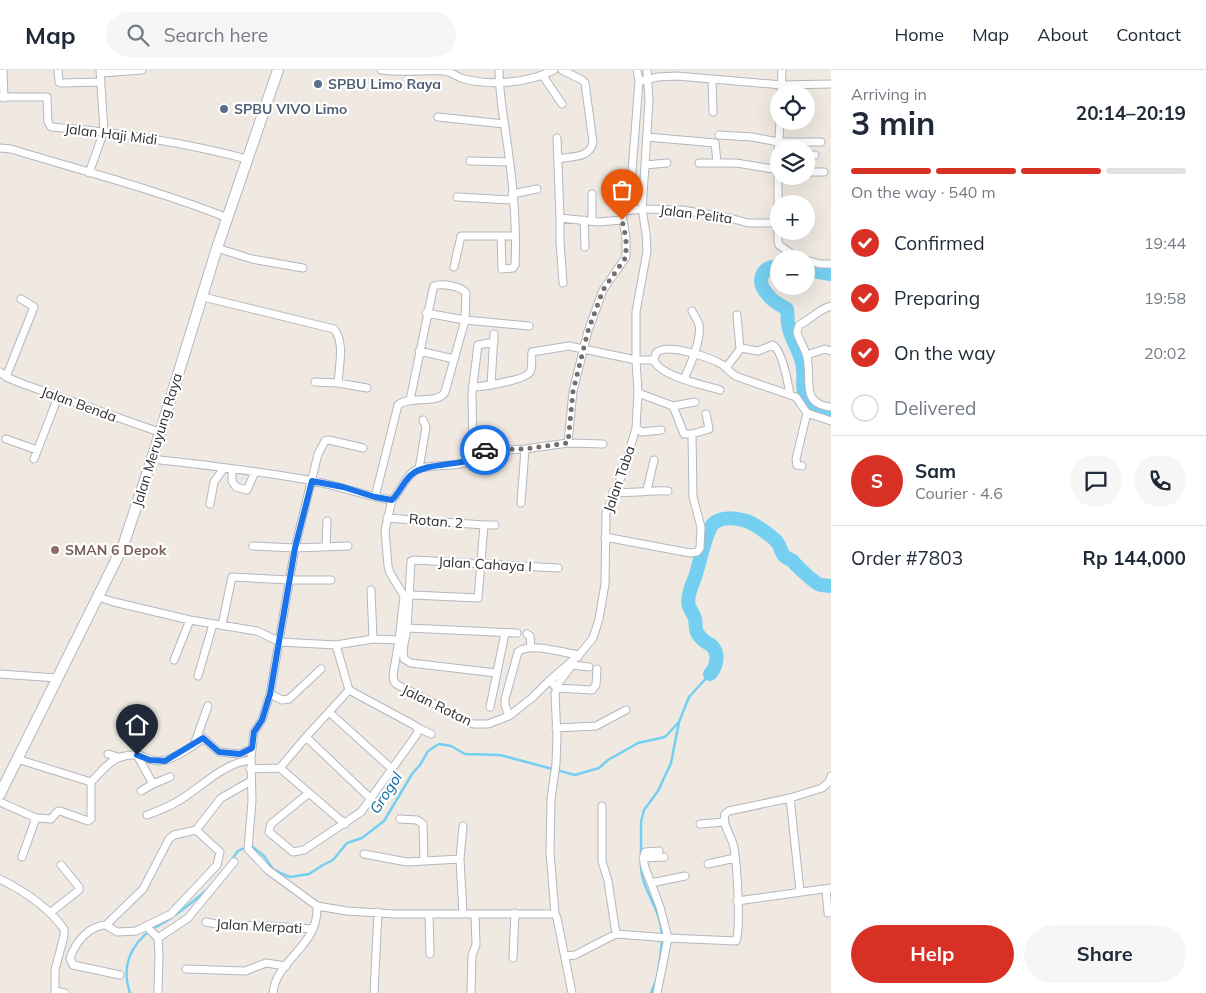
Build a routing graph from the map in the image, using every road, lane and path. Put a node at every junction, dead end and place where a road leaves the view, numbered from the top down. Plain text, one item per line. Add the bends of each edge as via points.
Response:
1 (2, 70) edge
2 (58, 70) edge
3 (142, 70) edge
4 (278, 70) edge
5 (382, 70) edge
6 (420, 70) edge
7 (499, 70) edge
8 (554, 70) edge
9 (562, 70) edge
10 (637, 70) edge
11 (647, 70) edge
12 (782, 70) edge
13 (101, 72) edge
14 (543, 76) junction
15 (648, 79) junction
16 (712, 79) junction
17 (639, 81) junction
18 (102, 82) junction
19 (499, 83) junction
20 (831, 84) edge
21 (782, 85) junction
22 (2, 98) edge
23 (562, 104) dead end
24 (713, 112) dead end
25 (438, 117) dead end
26 (504, 124) junction
27 (104, 130) junction
28 (719, 136) dead end
29 (647, 137) junction
30 (557, 138) dead end
31 (770, 140) edge
32 (815, 142) edge
33 (822, 142) dead end
34 (0, 148) edge
35 (247, 159) junction
36 (558, 159) junction
37 (470, 161) dead end
38 (509, 162) junction
39 (717, 162) junction
40 (667, 163) dead end
41 (699, 163) dead end
42 (645, 165) junction
43 (770, 169) edge
44 (815, 172) edge
45 (824, 172) dead end
46 (89, 173) junction
47 (537, 189) dead end
48 (592, 194) dead end
49 (457, 197) dead end
50 (512, 197) junction
51 (642, 209) junction
52 (629, 210) junction
53 (228, 218) junction
54 (560, 218) junction
55 (622, 220) junction
56 (588, 221) junction
57 (770, 223) edge
58 (501, 236) junction
59 (515, 236) junction
60 (779, 240) edge
61 (585, 247) dead end
62 (217, 248) junction
63 (786, 250) edge
64 (815, 263) edge
65 (831, 264) edge
66 (454, 267) dead end
67 (303, 268) dead end
68 (563, 283) dead end
69 (203, 297) junction
70 (21, 299) dead end
71 (831, 306) edge
72 (692, 311) dead end
73 (426, 313) junction
74 (737, 315) dead end
75 (465, 320) junction
76 (530, 326) dead end
77 (585, 349) junction
78 (740, 349) junction
79 (419, 350) junction
80 (831, 351) edge
81 (694, 353) junction
82 (807, 356) junction
83 (454, 360) junction
84 (636, 360) junction
85 (654, 360) junction
86 (726, 368) junction
87 (3, 374) edge
88 (684, 379) junction
89 (316, 382) dead end
90 (338, 383) junction
91 (490, 385) junction
92 (366, 388) dead end
93 (472, 388) junction
94 (720, 390) dead end
95 (638, 393) junction
96 (790, 395) junction
97 (803, 396) junction
98 (58, 397) junction
99 (410, 400) junction
100 (695, 402) dead end
101 (673, 406) junction
102 (831, 407) edge
103 (807, 413) junction
104 (706, 414) dead end
105 (423, 420) dead end
106 (831, 421) edge
107 (636, 428) junction
108 (661, 430) dead end
109 (159, 432) junction
110 (692, 434) junction
111 (6, 439) dead end
112 (568, 443) junction
113 (603, 444) dead end
114 (363, 448) dead end
115 (525, 449) junction
116 (37, 450) junction
117 (474, 451) junction
118 (34, 459) dead end
119 (152, 459) junction
120 (654, 460) dead end
121 (802, 466) dead end
122 (228, 468) junction
123 (418, 469) junction
124 (255, 472) junction
125 (312, 481) junction
126 (647, 490) junction
127 (668, 491) dead end
128 (614, 492) junction
129 (375, 497) junction
130 (392, 500) junction
131 (521, 503) dead end
132 (210, 504) dead end
133 (387, 518) junction
134 (327, 521) dead end
135 (484, 525) junction
136 (495, 525) dead end
137 (605, 534) junction
138 (253, 546) dead end
139 (348, 546) dead end
140 (326, 547) junction
141 (295, 548) junction
142 (482, 564) junction
143 (558, 568) dead end
144 (289, 580) junction
145 (331, 580) dead end
146 (371, 590) dead end
147 (410, 593) junction
148 (98, 596) junction
149 (190, 620) junction
150 (213, 624) junction
151 (222, 625) junction
152 (407, 628) junction
153 (505, 633) junction
154 (517, 634) dead end
155 (527, 634) dead end
156 (373, 639) junction
157 (399, 640) junction
158 (280, 642) junction
159 (336, 645) junction
160 (532, 648) junction
161 (579, 655) junction
162 (174, 660) dead end
163 (572, 665) junction
164 (321, 669) dead end
165 (496, 673) junction
166 (0, 674) edge
167 (198, 676) dead end
168 (57, 678) junction
169 (550, 680) junction
170 (556, 688) junction
171 (349, 690) junction
172 (270, 694) junction
173 (208, 706) dead end
174 (490, 707) dead end
175 (626, 710) dead end
176 (329, 712) junction
177 (509, 716) junction
178 (418, 728) junction
179 (556, 728) junction
180 (432, 734) dead end
181 (306, 737) junction
182 (194, 744) junction
183 (108, 754) dead end
184 (251, 754) junction
185 (137, 755) junction
186 (118, 758) junction
187 (17, 759) junction
188 (280, 768) junction
189 (250, 769) junction
190 (392, 769) junction
191 (831, 776) edge
192 (170, 777) dead end
193 (91, 782) junction
194 (251, 782) junction
195 (153, 784) junction
196 (141, 791) dead end
197 (309, 793) junction
198 (0, 794) edge
199 (370, 798) junction
200 (790, 798) junction
201 (0, 802) edge
202 (602, 806) dead end
203 (147, 814) dead end
204 (36, 818) junction
205 (400, 818) dead end
206 (724, 822) junction
207 (345, 824) junction
208 (700, 824) dead end
209 (463, 826) dead end
210 (196, 830) junction
211 (659, 851) dead end
212 (364, 854) dead end
213 (22, 857) dead end
214 (664, 857) dead end
215 (643, 858) junction
216 (460, 859) junction
217 (424, 861) junction
218 (735, 861) junction
219 (234, 862) dead end
220 (708, 864) dead end
221 (61, 865) dead end
222 (686, 876) dead end
223 (0, 879) edge
224 (651, 883) junction
225 (828, 888) edge
226 (800, 892) junction
227 (737, 901) junction
228 (317, 906) junction
229 (378, 912) junction
230 (50, 913) junction
231 (515, 913) junction
232 (828, 913) dead end
233 (462, 914) junction
234 (475, 914) junction
235 (555, 914) junction
236 (430, 915) junction
237 (206, 922) dead end
238 (106, 925) junction
239 (313, 929) junction
240 (152, 932) junction
241 (616, 934) junction
242 (662, 937) junction
243 (430, 954) dead end
244 (565, 956) junction
245 (513, 958) dead end
246 (286, 966) junction
247 (186, 969) dead end
248 (120, 975) dead end
249 (55, 992) edge
250 (65, 993) edge
251 (158, 993) edge
252 (273, 993) edge
253 (374, 993) edge
254 (472, 993) edge
255 (572, 993) edge
256 (657, 993) edge

1 - 22 street
2 - 18 street via 61,83
3 - 13 street
4 - 35 main road, Jalan Meruyung Raya
5 - 6 street
6 - 19 street via 446,71 464,79
7 - 19 street
8 - 14 street
9 - 36 street via 585,84 593,142 586,154
10 - 17 street
11 - 15 street, Jalan Taba
12 - 21 street
13 - 18 street
14 - 19 street
14 - 23 street
15 - 16 street via 677,76
15 - 17 street
15 - 29 street, Jalan Taba
16 - 21 street
16 - 24 street
17 - 52 street
18 - 27 street
19 - 26 street
20 - 21 street
22 - 27 street, Jalan Haji Midi via 47,97 51,127
25 - 26 street
26 - 38 street
27 - 35 street, Jalan Haji Midi
27 - 46 street
28 - 31 street
29 - 39 street via 715,143
29 - 42 street, Jalan Taba
30 - 36 street
32 - 33 street
34 - 46 street
35 - 53 main road, Jalan Meruyung Raya
36 - 54 street
37 - 38 street
38 - 50 street
39 - 41 street
39 - 43 street
40 - 42 street
42 - 51 street, Jalan Taba
44 - 45 street
46 - 53 street
47 - 50 street
48 - 56 street
49 - 50 street
50 - 59 street
51 - 52 street, Jalan Pelita
51 - 57 street, Jalan Pelita via 682,210 748,223
51 - 84 street, Jalan Taba via 648,251 636,312
52 - 55 street via 623,212
53 - 62 main road, Jalan Meruyung Raya
54 - 56 street
54 - 68 street
55 - 56 street
55 - 77 street via 626,257 603,290
56 - 61 street
58 - 59 street
58 - 59 street via 504,270 515,266
58 - 66 street via 461,236
60 - 63 street via 779,245
62 - 67 street via 252,260
62 - 69 main road, Jalan Meruyung Raya
64 - 65 street
69 - 90 street via 334,329 339,334
69 - 109 main road, Jalan Meruyung Raya
70 - 87 street via 34,307
71 - 82 street via 820,309 797,327 798,338
72 - 81 street via 699,325
73 - 75 street
73 - 75 street via 434,286 461,288 466,293
73 - 79 street
74 - 78 street
75 - 76 street
75 - 83 street
77 - 84 street
77 - 91 street via 569,346 533,352 528,375
77 - 112 street via 573,391
78 - 86 street
78 - 96 street via 758,351 775,346
79 - 83 street
79 - 99 street
80 - 82 street via 825,349
81 - 85 street via 660,350
81 - 86 street
81 - 88 street
82 - 97 street via 809,374
83 - 99 street via 444,395
84 - 85 street
84 - 95 street, Jalan Taba
85 - 88 street via 659,368
86 - 96 street via 738,377
87 - 98 street, Jalan Benda
88 - 94 street
89 - 90 street
90 - 92 street
91 - 93 street
91 - 93 street via 494,338 478,345
93 - 117 street
95 - 101 street
95 - 107 street, Jalan Taba
96 - 97 street
97 - 102 street via 810,396 818,405
97 - 103 street
98 - 109 street, Jalan Benda
98 - 116 street
99 - 129 street via 398,405
100 - 101 street
101 - 110 street via 683,433
103 - 106 street
103 - 121 street via 796,459 797,465
104 - 110 street via 708,429
105 - 123 street via 426,427
107 - 108 street via 642,432
107 - 128 street, Jalan Taba
109 - 119 main road, Jalan Meruyung Raya
110 - 137 street via 692,491 701,527 697,552
111 - 116 street
112 - 113 street
112 - 115 street
114 - 125 street via 325,441 318,454
115 - 117 street
115 - 131 street
116 - 118 street
117 - 123 street via 471,460
119 - 122 street
119 - 148 main road, Jalan Meruyung Raya via 123,546
120 - 126 street
122 - 124 street
122 - 124 street via 236,487 247,490
122 - 132 street via 214,482
123 - 130 street
124 - 125 street
125 - 129 street
125 - 141 street
126 - 127 street
126 - 128 street
128 - 137 street, Jalan Taba via 607,506
129 - 130 street
130 - 133 street, Jalan Rotan
133 - 135 street, Rotan. 2
133 - 157 street, Jalan Rotan via 388,566 404,596
134 - 140 street
135 - 136 street, Rotan. 2
135 - 142 street
137 - 161 street, Jalan Rotan via 605,584 599,619 593,638
138 - 141 street
139 - 140 street
140 - 141 street
141 - 144 street
142 - 143 street, Jalan Cahaya I
142 - 147 street via 478,598
142 - 147 street, Jalan Cahaya I via 411,561
144 - 145 street
144 - 151 street via 232,577
144 - 158 street
146 - 156 street
147 - 152 street
148 - 149 street
148 - 168 main road, Jalan Meruyung Raya
149 - 150 street
149 - 162 street
150 - 151 street
150 - 167 street
151 - 158 street via 257,631
152 - 153 street
152 - 165 street via 403,650 404,659 410,663
153 - 154 street
153 - 165 street
155 - 160 street
156 - 157 street
156 - 159 street
157 - 177 street, Jalan Rotan via 393,675 396,684 474,724 488,724
158 - 159 street
158 - 172 street
159 - 171 street
160 - 161 street
160 - 177 street via 518,652 505,699
161 - 163 street
161 - 169 street, Jalan Rotan
163 - 170 street
163 - 170 street via 593,668 595,688
164 - 172 street via 289,699 282,700
165 - 174 street
166 - 168 street
168 - 187 main road, Jalan Meruyung Raya
169 - 170 street
169 - 177 street, Jalan Rotan
170 - 179 street
171 - 176 street
171 - 178 street
172 - 184 street via 262,720 254,732
173 - 182 street
175 - 179 street via 596,726
176 - 181 street
176 - 190 street
178 - 180 street
178 - 190 street
179 - 235 street via 550,852
181 - 188 street
181 - 199 street
182 - 184 street via 203,738 219,752
182 - 185 street via 165,761
183 - 186 street
184 - 189 street
184 - 203 street via 180,800
185 - 186 street
185 - 195 street
186 - 193 street
187 - 193 street
187 - 198 main road, Jalan Meruyung Raya
188 - 189 street
188 - 197 street
189 - 194 street
190 - 199 street
191 - 200 street via 822,788
192 - 195 street
193 - 204 street via 90,821 58,811 51,819
194 - 210 street via 221,798
194 - 228 street via 250,853
195 - 196 street
197 - 207 street
197 - 207 street via 271,824 269,832 298,853
199 - 207 street via 361,812
200 - 206 street via 730,811 725,814
200 - 226 street
201 - 204 street
202 - 241 street via 602,861
204 - 213 street
205 - 217 street via 418,820 423,824
206 - 208 street
206 - 218 street
209 - 216 street
210 - 238 street via 174,835 169,840 143,889
210 - 240 street via 220,852 217,865
211 - 215 street via 645,852
212 - 217 street
214 - 215 street
215 - 224 street
216 - 217 street
216 - 233 street
218 - 220 street
218 - 227 street
219 - 240 street via 188,918
221 - 230 street via 79,887
222 - 224 street
223 - 230 street
224 - 242 street via 660,907
225 - 226 street
225 - 232 street
226 - 227 street
227 - 242 street via 739,924 736,941
228 - 229 street
228 - 239 street
229 - 236 street
229 - 253 street
230 - 249 street via 65,932 55,970
231 - 234 street
231 - 235 street
231 - 245 street
233 - 234 street
233 - 236 street
234 - 254 street
235 - 244 street
236 - 243 street
237 - 239 street, Jalan Merpati
238 - 240 street via 117,932
238 - 248 street via 86,933 74,947 70,958 73,965
239 - 246 street
240 - 251 street
241 - 242 street
241 - 244 street via 575,955
242 - 256 street
244 - 255 street
246 - 247 street via 266,963 245,971
246 - 252 street via 274,982
249 - 250 street

